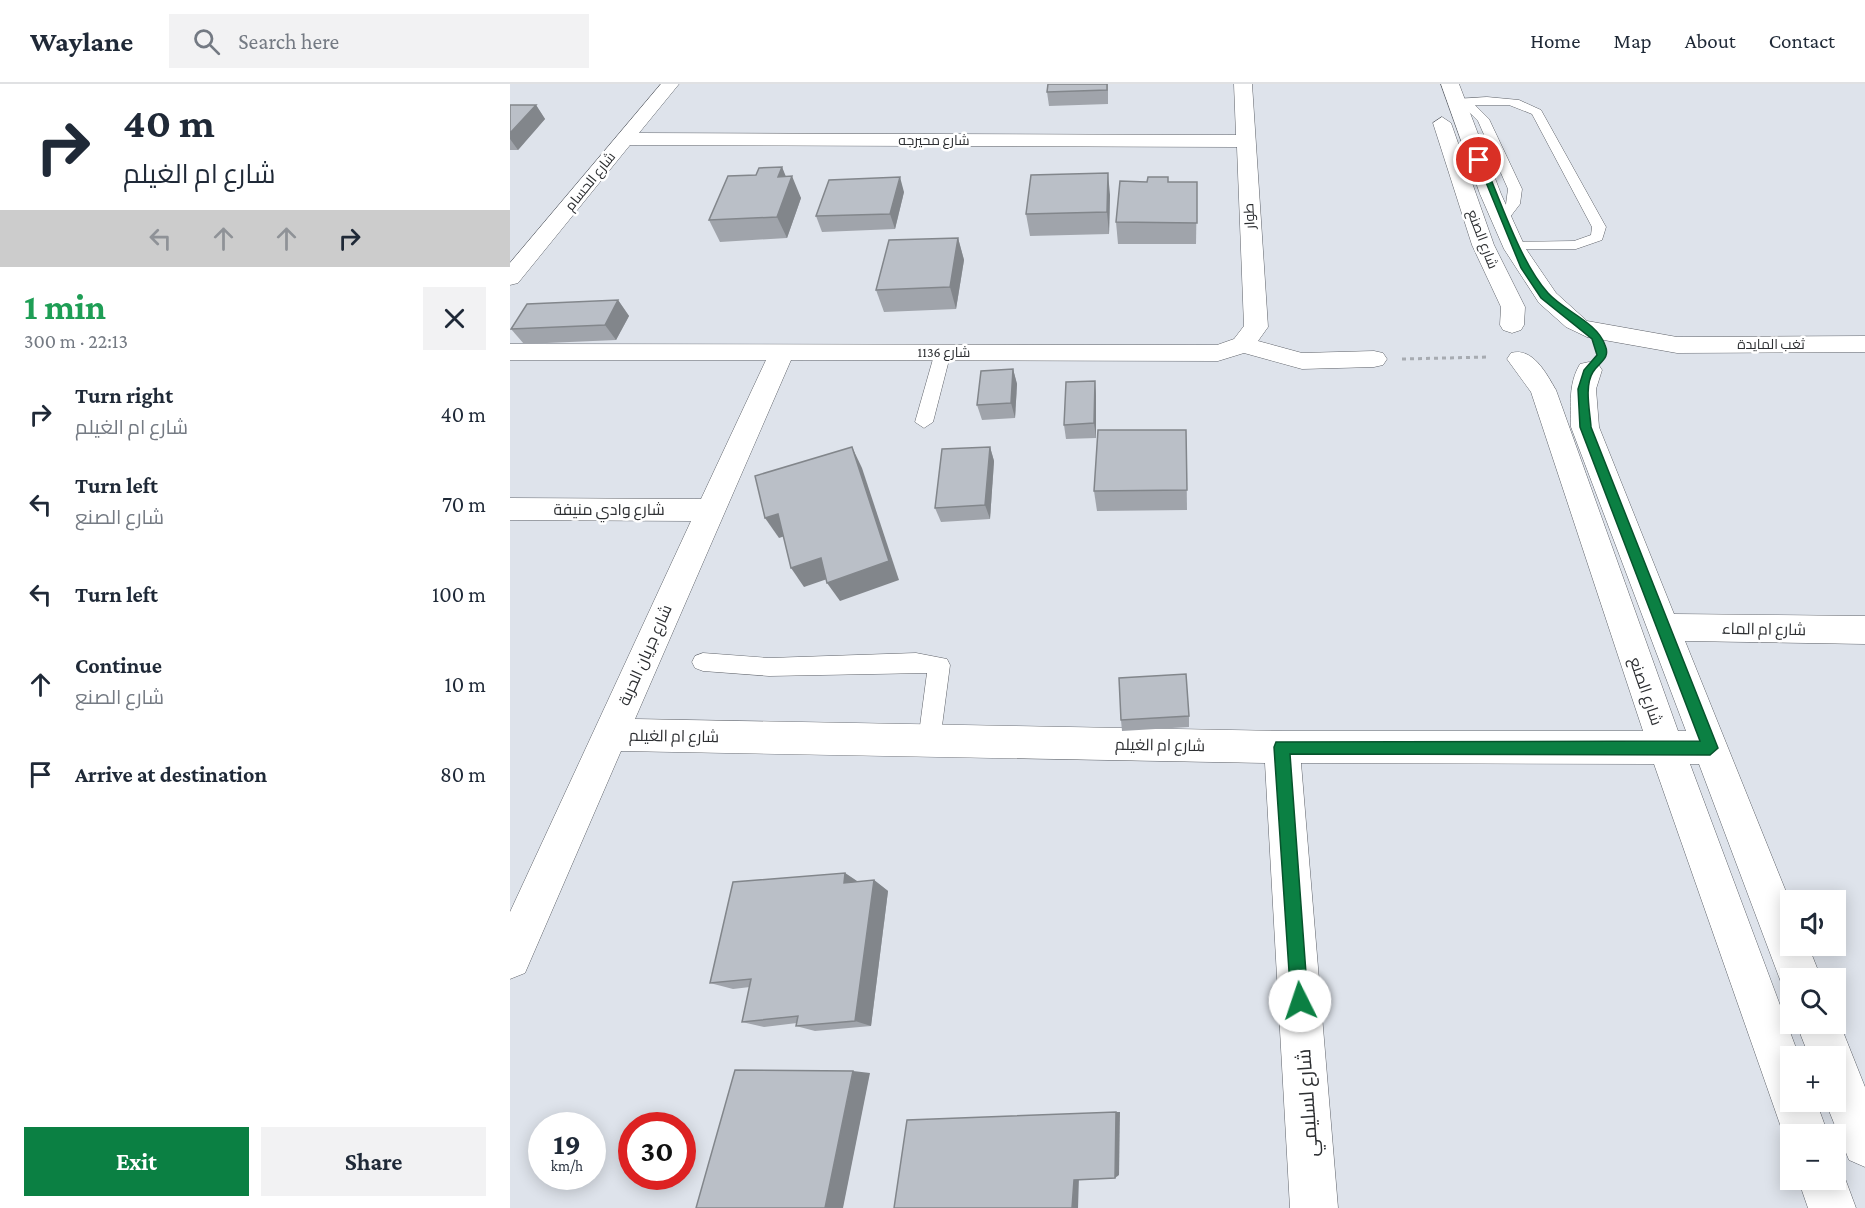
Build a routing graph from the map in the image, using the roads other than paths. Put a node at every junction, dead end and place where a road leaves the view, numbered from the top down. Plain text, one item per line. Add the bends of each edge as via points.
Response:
1 (670, 84) edge
2 (1243, 84) edge
3 (1429, 84) edge
4 (1457, 96) edge
5 (625, 139) junction
6 (1244, 141) junction
7 (1515, 246) junction
8 (510, 278) edge
9 (1512, 325) junction
10 (1581, 325) junction
11 (1865, 344) edge
12 (1243, 345) junction
13 (1677, 345) junction
14 (510, 352) edge
15 (782, 352) junction
16 (943, 352) junction
17 (1516, 355) junction
18 (1374, 359) road end
19 (1603, 362) junction
20 (924, 422) dead end
21 (510, 509) edge
22 (709, 510) junction
23 (1664, 627) junction
24 (1865, 630) edge
25 (704, 662) dead end
26 (610, 735) junction
27 (930, 741) junction
28 (1282, 747) junction
29 (1666, 747) junction
30 (1710, 748) junction
31 (510, 958) edge
32 (1796, 968) edge
33 (1780, 1063) edge
34 (1846, 1096) edge
35 (1865, 1144) edge
36 (1826, 1190) edge
37 (1314, 1208) edge
38 (1832, 1208) edge

1 - 5 street, شارع الحسام
2 - 6 street, طوار
3 - 9 street, شارع الصنع via 1484,245 1513,307
4 - 7 street, شارع الصنع
4 - 7 lane via 1520,104 1537,112 1599,227 1597,237 1585,243
5 - 6 street, شارع محيرجه
5 - 8 street, شارع الحسام
6 - 12 street, طوار via 1256,327
7 - 10 street, شارع الصنع via 1545,296
9 - 10 street, ثغب المايدة via 1521,319 1546,315
9 - 17 street, شارع الصنع via 1507,341
10 - 13 street, ثغب المايدة
10 - 19 street via 1601,346
11 - 13 street, ثغب المايدة
12 - 16 street, شارع 1136 via 1218,353
12 - 18 street via 1302,361
13 - 19 street, ثغب المايدة
14 - 15 street, شارع 1136
15 - 16 street, شارع 1136
15 - 22 street, شارع جريان الحربة
16 - 20 lane
17 - 19 street, ثغب المايدة via 1547,372 1576,373
17 - 29 street, شارع الصنع via 1543,390
19 - 23 street via 1583,389 1586,427
21 - 22 street, شارع وادي منيفة
22 - 26 street, شارع جريان الحربة
23 - 24 street, شارع ام الماء
23 - 30 street
25 - 27 lane via 769,667 916,662 939,665
26 - 27 street, شارع ام الغيلم
26 - 31 street, شارع جريان الحربة
27 - 28 street, شارع ام الغيلم
28 - 29 street, شارع ام الغيلم
28 - 37 street, شارع لسليمي
29 - 30 street, شارع ام الغيلم
29 - 33 street, شارع الصنع
30 - 32 street
34 - 35 street
36 - 38 street

